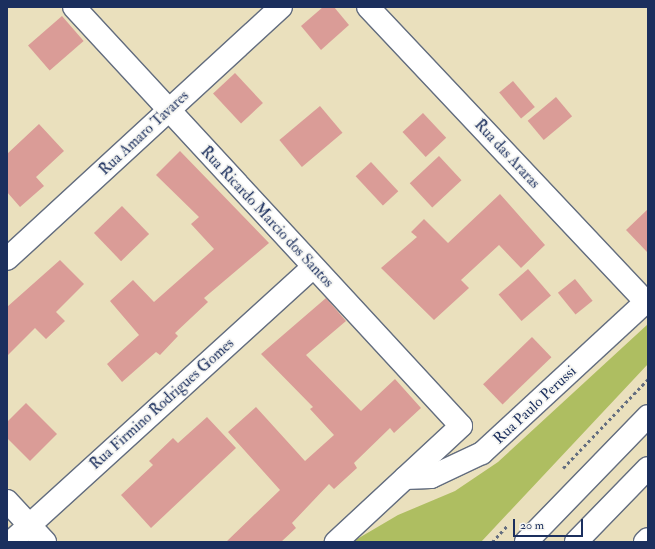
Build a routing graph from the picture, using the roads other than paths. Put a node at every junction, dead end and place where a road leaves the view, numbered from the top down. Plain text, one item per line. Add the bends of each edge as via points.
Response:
1 (74, 7) edge
2 (281, 7) edge
3 (368, 7) edge
4 (169, 110) junction
5 (7, 259) edge
6 (313, 267) junction
7 (647, 301) edge
8 (648, 416) edge
9 (647, 472) edge
10 (405, 478) junction
11 (7, 501) edge
12 (29, 526) junction
13 (648, 539) edge
14 (12, 542) edge
15 (45, 542) edge
16 (336, 542) edge
17 (526, 542) edge
18 (576, 542) edge
19 (645, 542) edge

1 - 4 street, Rua Ricardo Marcio dos Santos
2 - 4 street, Rua Amaro Tavares
3 - 7 street, Rua das Araras
4 - 5 street, Rua Amaro Tavares
4 - 6 street, Rua Ricardo Marcio dos Santos
6 - 10 street, Rua Ricardo Marcio dos Santos via 460,426
6 - 12 street, Rua Firmino Rodrigues Gomes
7 - 10 street, Rua Paulo Perussi via 482,453 431,477
8 - 17 street
9 - 18 street
10 - 16 street
11 - 12 street
12 - 14 street, Rua Firmino Rodrigues Gomes
12 - 15 street
13 - 19 street

